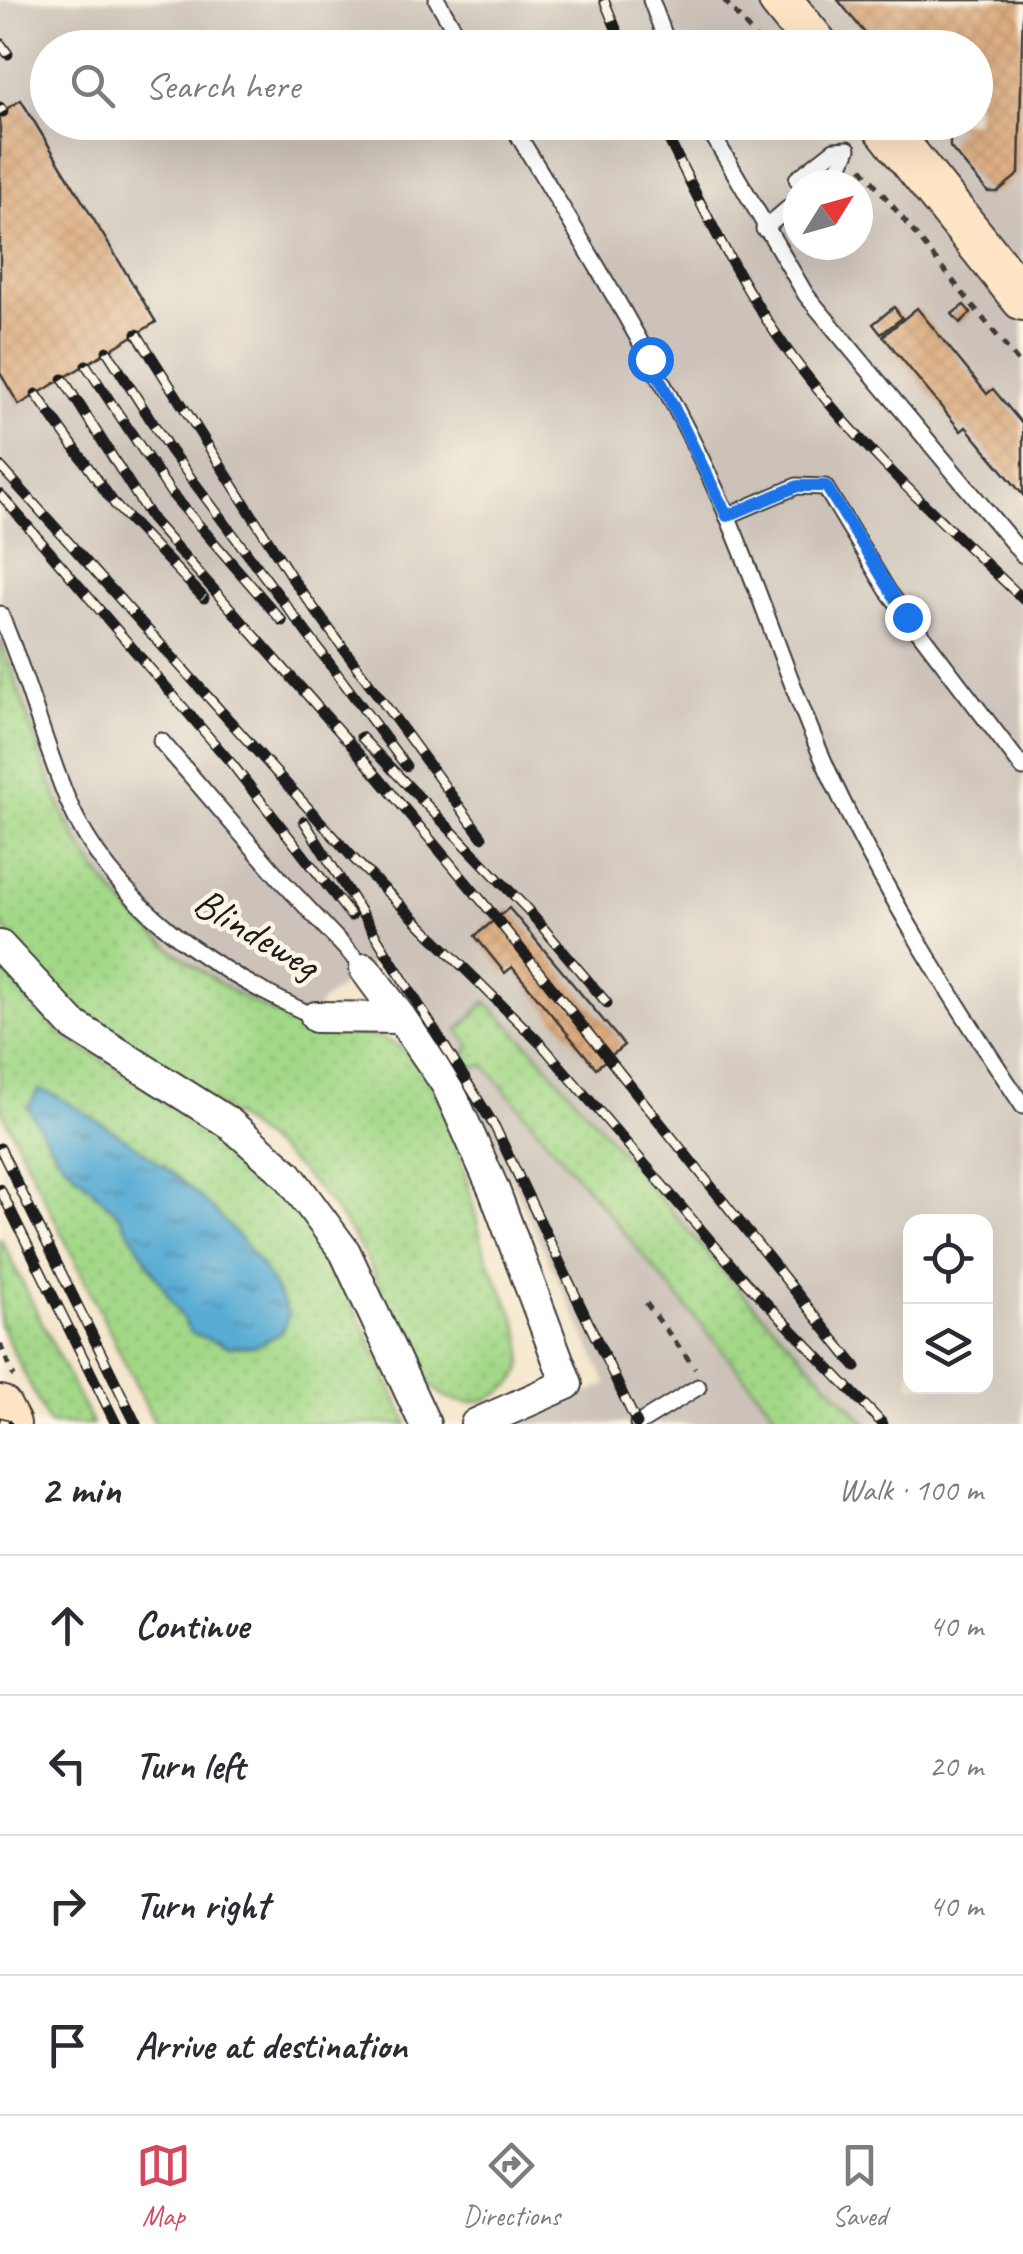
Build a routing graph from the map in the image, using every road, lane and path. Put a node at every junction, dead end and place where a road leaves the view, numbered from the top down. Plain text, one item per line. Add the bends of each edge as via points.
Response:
1 (437, 0) edge
2 (650, 0) edge
3 (724, 0) edge
4 (780, 0) edge
5 (454, 30) edge
6 (662, 30) edge
7 (749, 30) edge
8 (804, 30) edge
9 (521, 140) edge
10 (715, 140) edge
11 (895, 140) edge
12 (848, 149) junction
13 (808, 170) edge
14 (835, 170) edge
15 (783, 213) edge
16 (764, 229) junction
17 (1023, 299) edge
18 (1023, 368) edge
19 (727, 516) junction
20 (1023, 556) edge
21 (0, 614) edge
22 (161, 740) dead end
23 (1023, 768) edge
24 (0, 946) edge
25 (365, 968) joint
26 (316, 1016) joint
27 (401, 1018) junction
28 (1023, 1106) edge
29 (646, 1303) dead end
30 (0, 1344) edge
31 (5, 1387) edge
32 (698, 1387) joint
33 (656, 1420) edge
34 (8, 1424) edge
35 (425, 1424) edge
36 (476, 1424) edge
37 (638, 1424) edge

1 - 5 lane
2 - 6 lane
3 - 7 path
4 - 8 street
9 - 19 lane via 621,304
10 - 16 lane
11 - 17 street
12 - 13 lane via 834,150
12 - 14 lane
12 - 18 path
15 - 16 lane
16 - 20 lane via 806,295
19 - 23 lane via 798,486 826,486 888,591
19 - 28 lane via 847,812
21 - 26 lane, Blindeweg via 68,802 108,868 187,944
22 - 25 lane
24 - 35 street via 72,1024 229,1123 304,1194 350,1262
25 - 27 street
26 - 27 street, Blindeweg
27 - 36 street via 447,1085 567,1384
29 - 32 path via 690,1358
30 - 31 path
31 - 34 street
32 - 33 lane
33 - 37 lane

